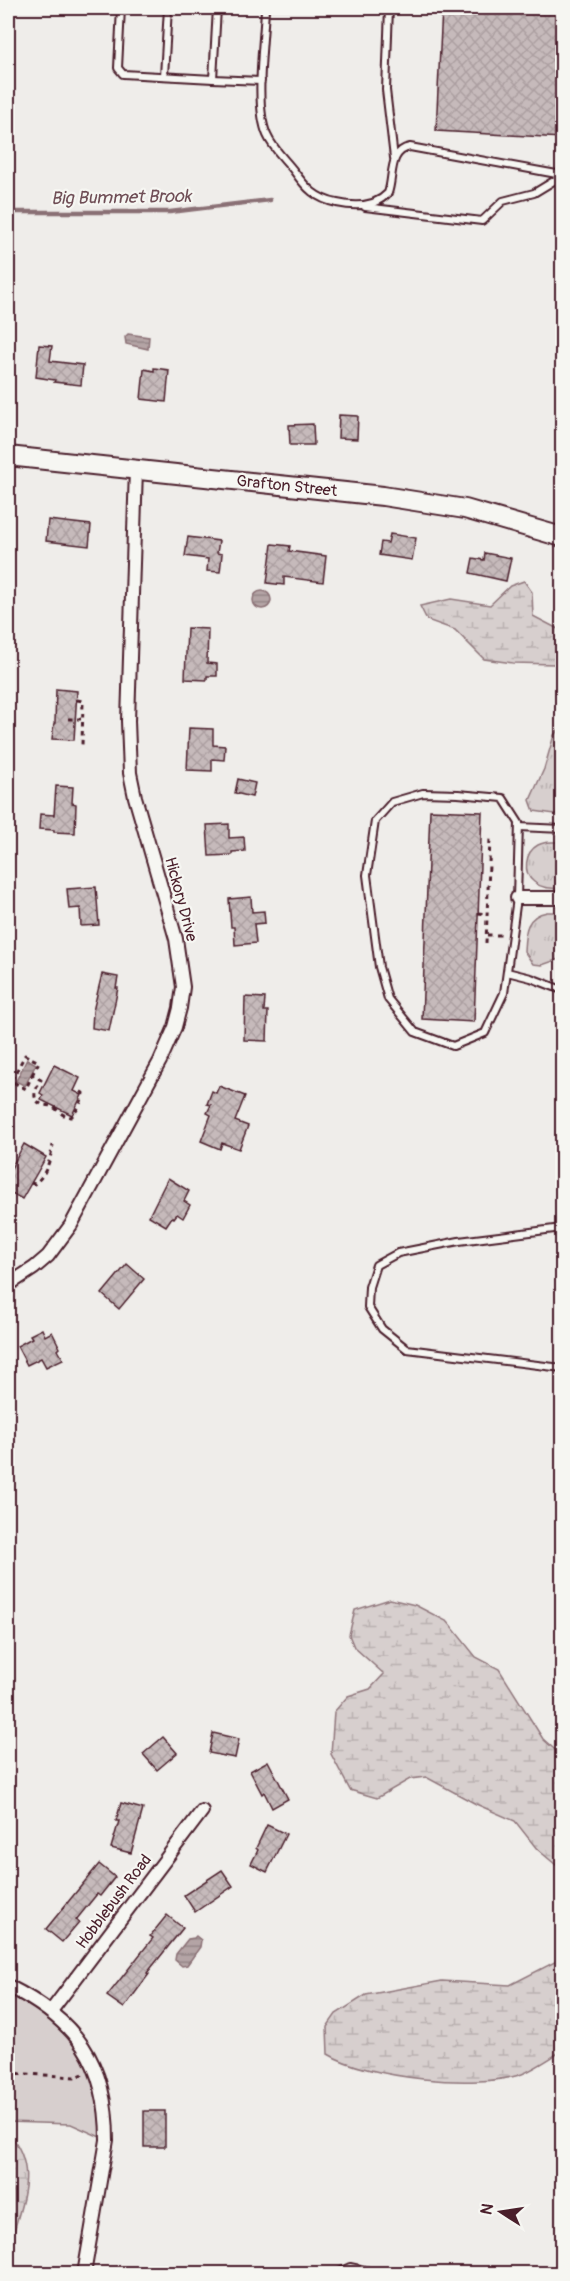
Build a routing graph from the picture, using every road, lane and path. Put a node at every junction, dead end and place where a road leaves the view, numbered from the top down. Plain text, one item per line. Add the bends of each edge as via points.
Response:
1 (121, 8) edge
2 (168, 8) edge
3 (217, 8) edge
4 (265, 8) edge
5 (389, 8) edge
6 (164, 76) junction
7 (213, 79) junction
8 (261, 81) junction
9 (394, 159) junction
10 (562, 175) edge
11 (344, 204) junction
12 (8, 456) edge
13 (136, 469) junction
14 (562, 537) edge
15 (77, 700) dead end
16 (68, 719) dead end
17 (82, 720) junction
18 (82, 746) dead end
19 (519, 827) junction
20 (562, 829) edge
21 (490, 838) dead end
22 (517, 898) junction
23 (562, 898) edge
24 (478, 913) dead end
25 (487, 914) junction
26 (486, 943) dead end
27 (507, 972) junction
28 (562, 990) edge
29 (32, 1075) junction
30 (78, 1090) dead end
31 (52, 1145) dead end
32 (31, 1183) dead end
33 (562, 1228) edge
34 (8, 1285) edge
35 (562, 1368) edge
36 (202, 1811) dead end
37 (8, 1986) edge
38 (51, 2011) junction
39 (8, 2073) edge
40 (85, 2074) dead end
41 (84, 2274) edge
42 (335, 2274) edge
43 (383, 2274) edge

1 - 6 lane via 118,68 123,74
2 - 6 lane
3 - 7 lane
4 - 8 lane
5 - 9 lane via 386,90
6 - 7 lane
7 - 8 lane
8 - 11 lane via 262,123 272,145 306,188 322,198
9 - 10 lane via 400,150 410,147
9 - 11 lane via 390,188 384,198 371,204
10 - 11 lane via 534,193 503,201 482,221
12 - 13 street, Grafton Street
13 - 14 street, Grafton Street via 324,488 440,505 492,515
13 - 34 street, Hickory Drive via 130,764 135,797 176,939 183,987 180,1008 160,1062 71,1225 48,1256
15 - 17 path via 83,701
16 - 17 path
17 - 18 path
19 - 20 lane
19 - 22 lane
19 - 27 lane via 503,798 423,794 392,802 375,821 367,875 379,967 388,999 415,1032 453,1046 485,1032 504,993
21 - 25 path
22 - 23 street
22 - 27 lane
24 - 25 path
25 - 26 path
27 - 28 lane
29 - 29 path via 26,1089 11,1081 25,1055 39,1062
29 - 30 path via 41,1080 35,1098 64,1116 71,1117 82,1097
31 - 32 path via 47,1167
33 - 35 lane via 398,1253 376,1265 368,1307 382,1329 407,1349
36 - 38 street, Hobblebush Road
37 - 38 street
38 - 41 street via 88,2054 104,2095 107,2118 105,2161
39 - 40 path via 77,2077
42 - 43 lane via 350,2267

